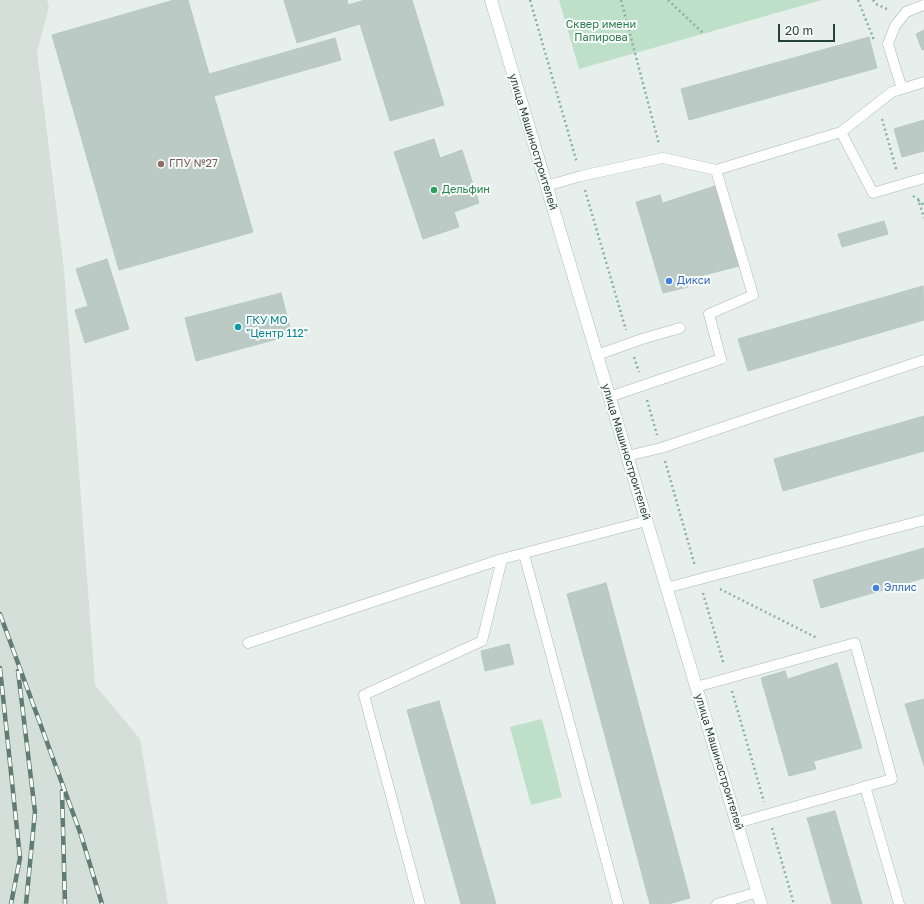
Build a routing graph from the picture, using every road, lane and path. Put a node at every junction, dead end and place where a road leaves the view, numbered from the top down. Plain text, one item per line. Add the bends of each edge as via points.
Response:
1 (490, 0) edge
2 (621, 0) edge
3 (668, 0) edge
4 (924, 5) edge
5 (703, 33) dead end
6 (924, 82) edge
7 (902, 89) junction
8 (841, 132) junction
9 (663, 158) junction
10 (716, 170) junction
11 (924, 178) edge
12 (546, 186) junction
13 (918, 200) dead end
14 (924, 205) edge
15 (680, 328) dead end
16 (597, 355) junction
17 (924, 360) edge
18 (609, 398) junction
19 (627, 456) junction
20 (924, 520) edge
21 (646, 521) junction
22 (524, 554) junction
23 (502, 559) junction
24 (699, 579) junction
25 (666, 588) junction
26 (248, 643) dead end
27 (837, 648) junction
28 (696, 687) junction
29 (865, 786) junction
30 (737, 823) junction
31 (758, 892) junction
32 (420, 904) edge
33 (618, 904) edge
34 (717, 904) edge
35 (761, 904) edge
36 (899, 904) edge

1 - 12 street, улица Машиностроителей
2 - 9 path
3 - 5 path
4 - 7 lane via 906,12 895,26 888,44
6 - 7 lane
7 - 8 lane via 892,92
8 - 10 lane
8 - 11 lane via 873,193
9 - 10 lane
9 - 12 lane
10 - 18 lane via 753,295 709,314 721,359
12 - 16 street, улица Машиностроителей
13 - 14 path
15 - 16 lane
16 - 18 street, улица Машиностроителей
17 - 19 lane via 661,448
18 - 19 street, улица Машиностроителей
19 - 21 street, улица Машиностроителей
20 - 24 lane
21 - 22 lane
21 - 25 street, улица Машиностроителей
22 - 23 lane
22 - 33 lane
23 - 26 lane
23 - 32 lane via 482,641 364,695
24 - 25 lane
24 - 27 path
25 - 28 street, улица Машиностроителей
27 - 28 lane
27 - 29 lane via 855,643 892,779
28 - 30 street, улица Машиностроителей
29 - 30 lane
29 - 36 lane
30 - 31 street, улица Машиностроителей
31 - 34 lane
31 - 35 street, улица Машиностроителей

